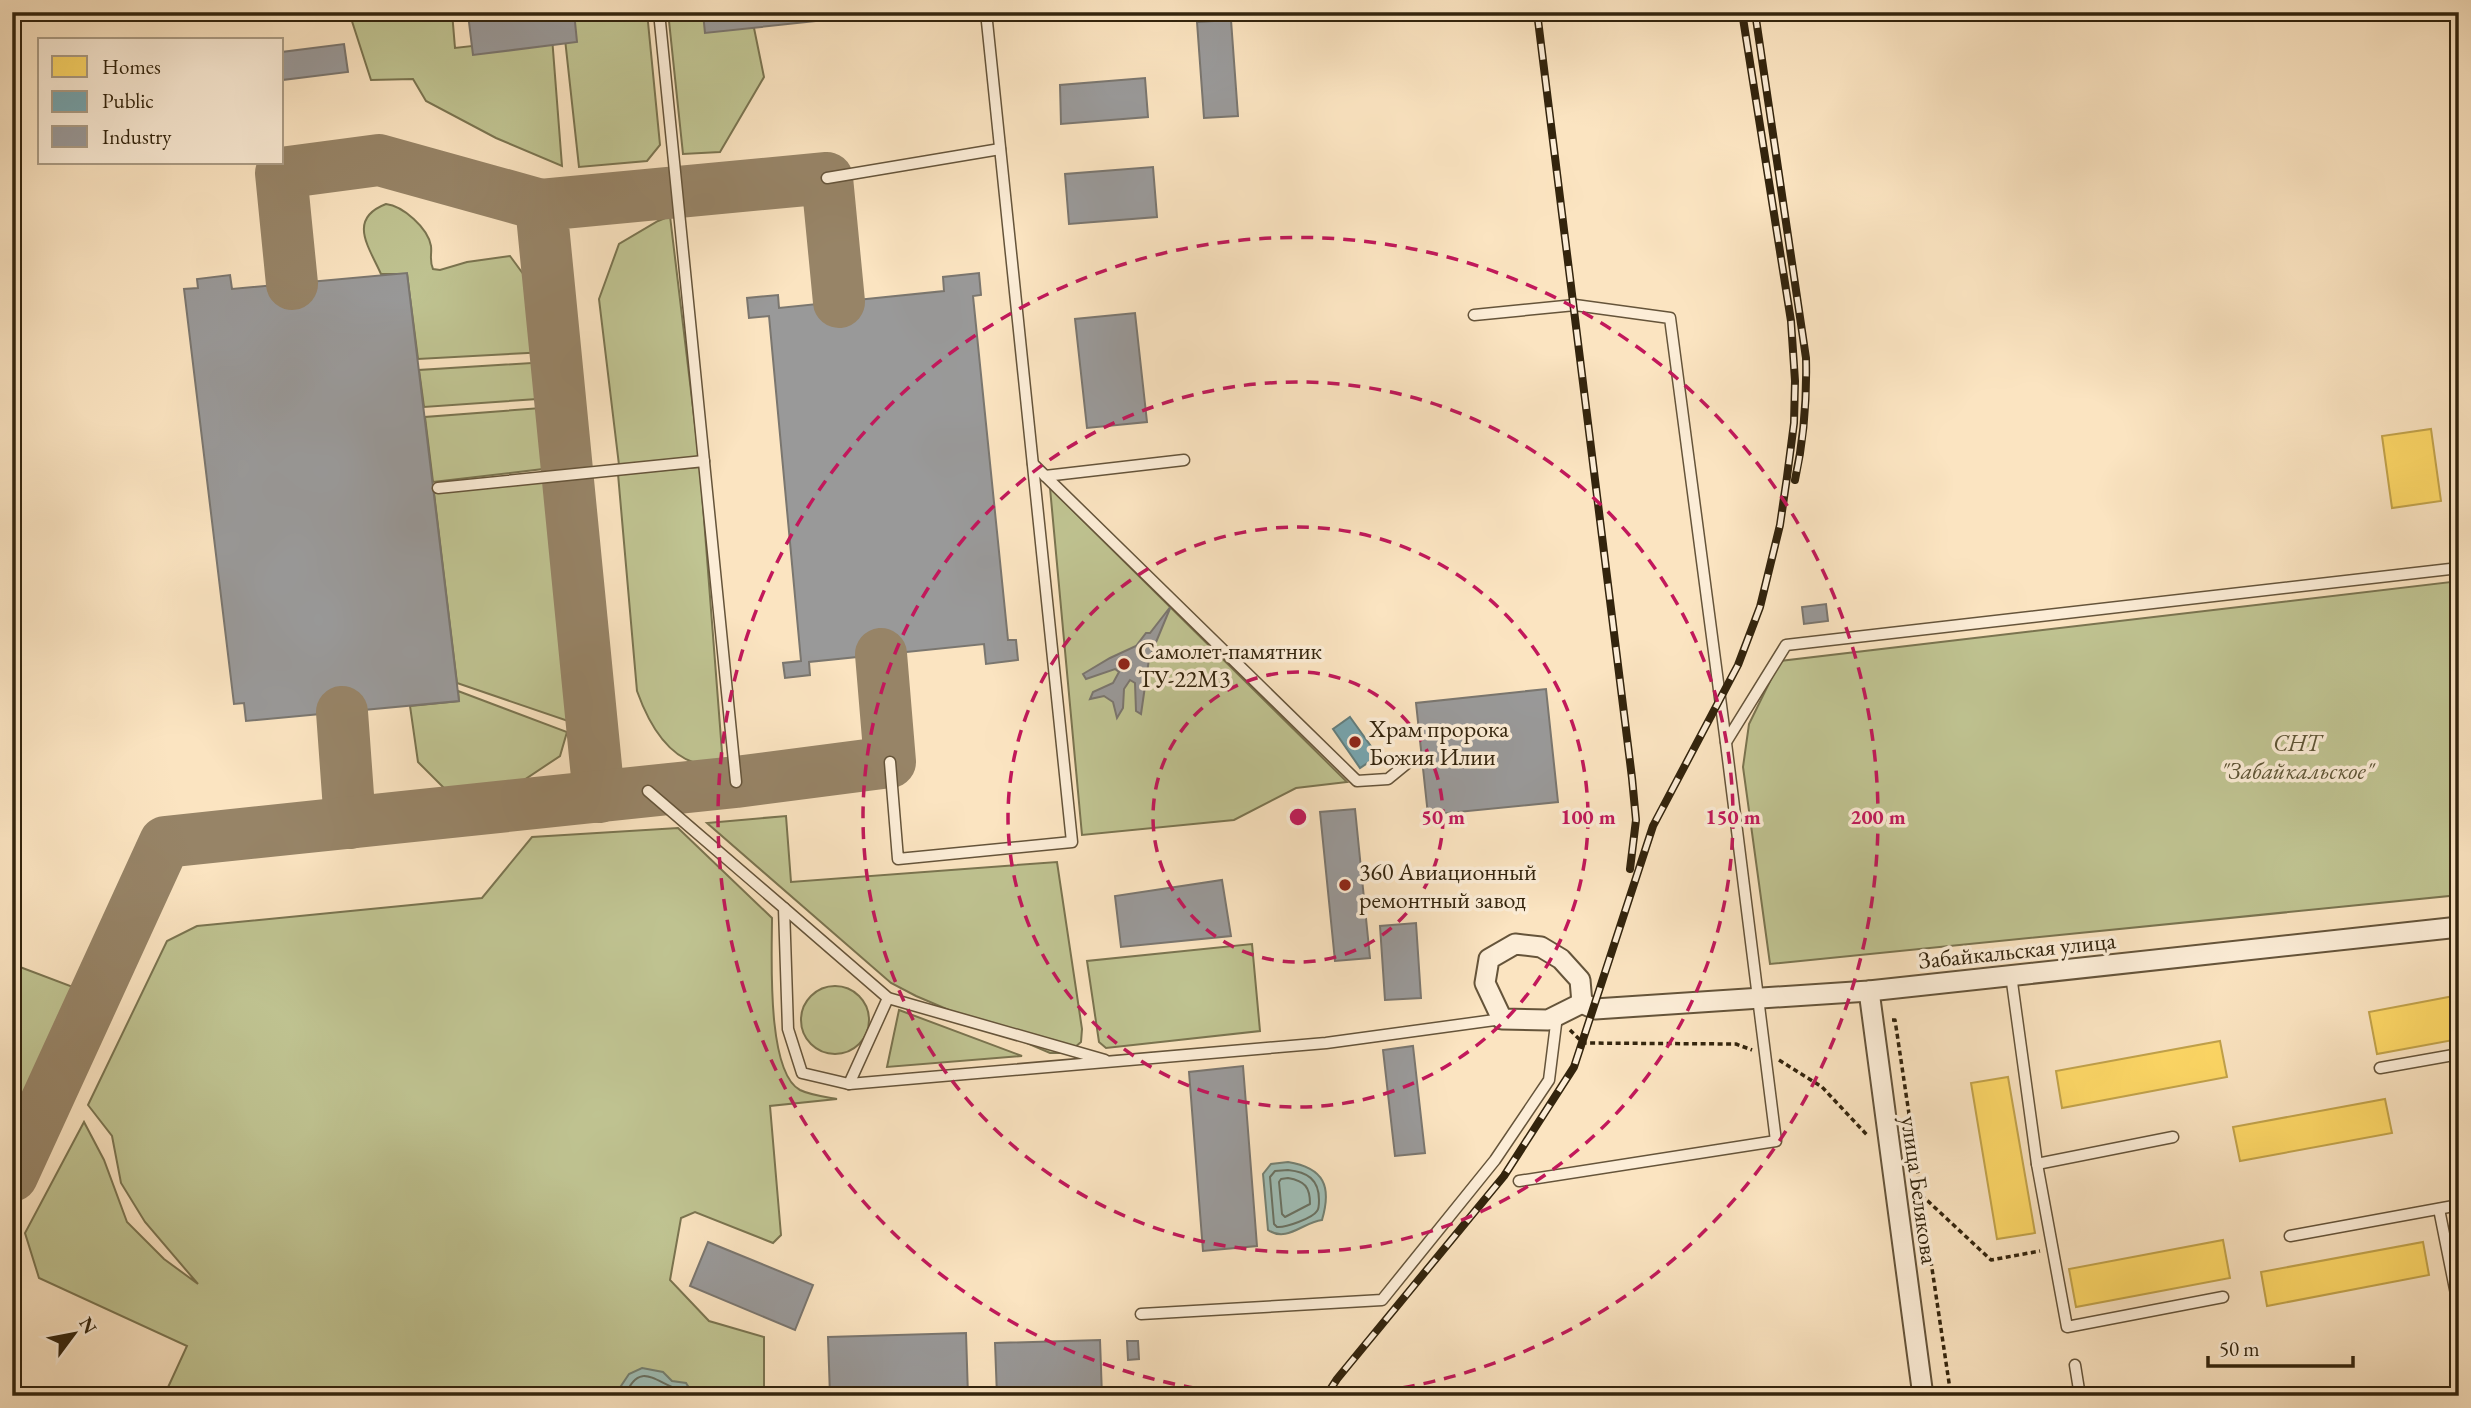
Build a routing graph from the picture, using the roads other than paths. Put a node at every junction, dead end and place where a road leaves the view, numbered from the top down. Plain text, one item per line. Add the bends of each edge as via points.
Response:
1 (659, 12) edge
2 (986, 12) edge
3 (1000, 149) junction
4 (827, 178) dead end
5 (1474, 315) dead end
6 (1184, 460) dead end
7 (704, 461) junction
8 (1032, 464) junction
9 (1045, 476) junction
10 (438, 488) dead end
11 (2459, 568) edge
12 (1726, 743) junction
13 (1410, 761) dead end
14 (890, 762) dead end
15 (736, 782) dead end
16 (648, 791) dead end
17 (784, 908) junction
18 (2459, 927) edge
19 (2011, 975) junction
20 (1869, 991) junction
21 (888, 998) junction
22 (1758, 999) junction
23 (1582, 1003) junction
24 (1557, 1016) junction
25 (1502, 1019) junction
26 (2459, 1054) edge
27 (1112, 1062) junction
28 (2380, 1068) dead end
29 (849, 1084) junction
30 (2173, 1137) dead end
31 (2037, 1164) junction
32 (1519, 1181) dead end
33 (2459, 1205) edge
34 (2439, 1209) junction
35 (2290, 1236) dead end
36 (2223, 1297) dead end
37 (2459, 1309) edge
38 (1141, 1314) dead end
39 (2074, 1365) dead end
40 (1923, 1396) edge
41 (2080, 1396) edge

1 - 7 lane
2 - 3 lane
3 - 4 lane
3 - 8 lane
5 - 12 lane via 1575,305 1670,318
6 - 9 lane
7 - 10 lane
7 - 15 lane
8 - 9 lane
8 - 14 lane via 1072,842 898,859
9 - 13 lane via 1357,781 1388,779
11 - 12 lane via 1786,645
12 - 22 lane
16 - 17 lane
17 - 21 lane
17 - 29 lane via 788,1029 802,1073
18 - 19 street, Забайкальская улица
19 - 20 street, Забайкальская улица
19 - 31 lane
20 - 22 street, Забайкальская улица
20 - 40 street, улица Белякова
21 - 27 lane
21 - 29 lane
22 - 23 street, Забайкальская улица via 1595,1009
22 - 32 lane via 1776,1141
23 - 24 street
23 - 25 street via 1580,981 1561,959 1541,947 1515,944 1489,960 1485,983
24 - 25 street via 1548,1020
24 - 38 lane via 1549,1080 1495,1160 1382,1300
25 - 27 lane via 1326,1043
26 - 28 lane
27 - 29 lane
30 - 31 lane
31 - 36 lane via 2067,1327
33 - 34 lane
34 - 35 lane
34 - 37 lane
39 - 41 lane

